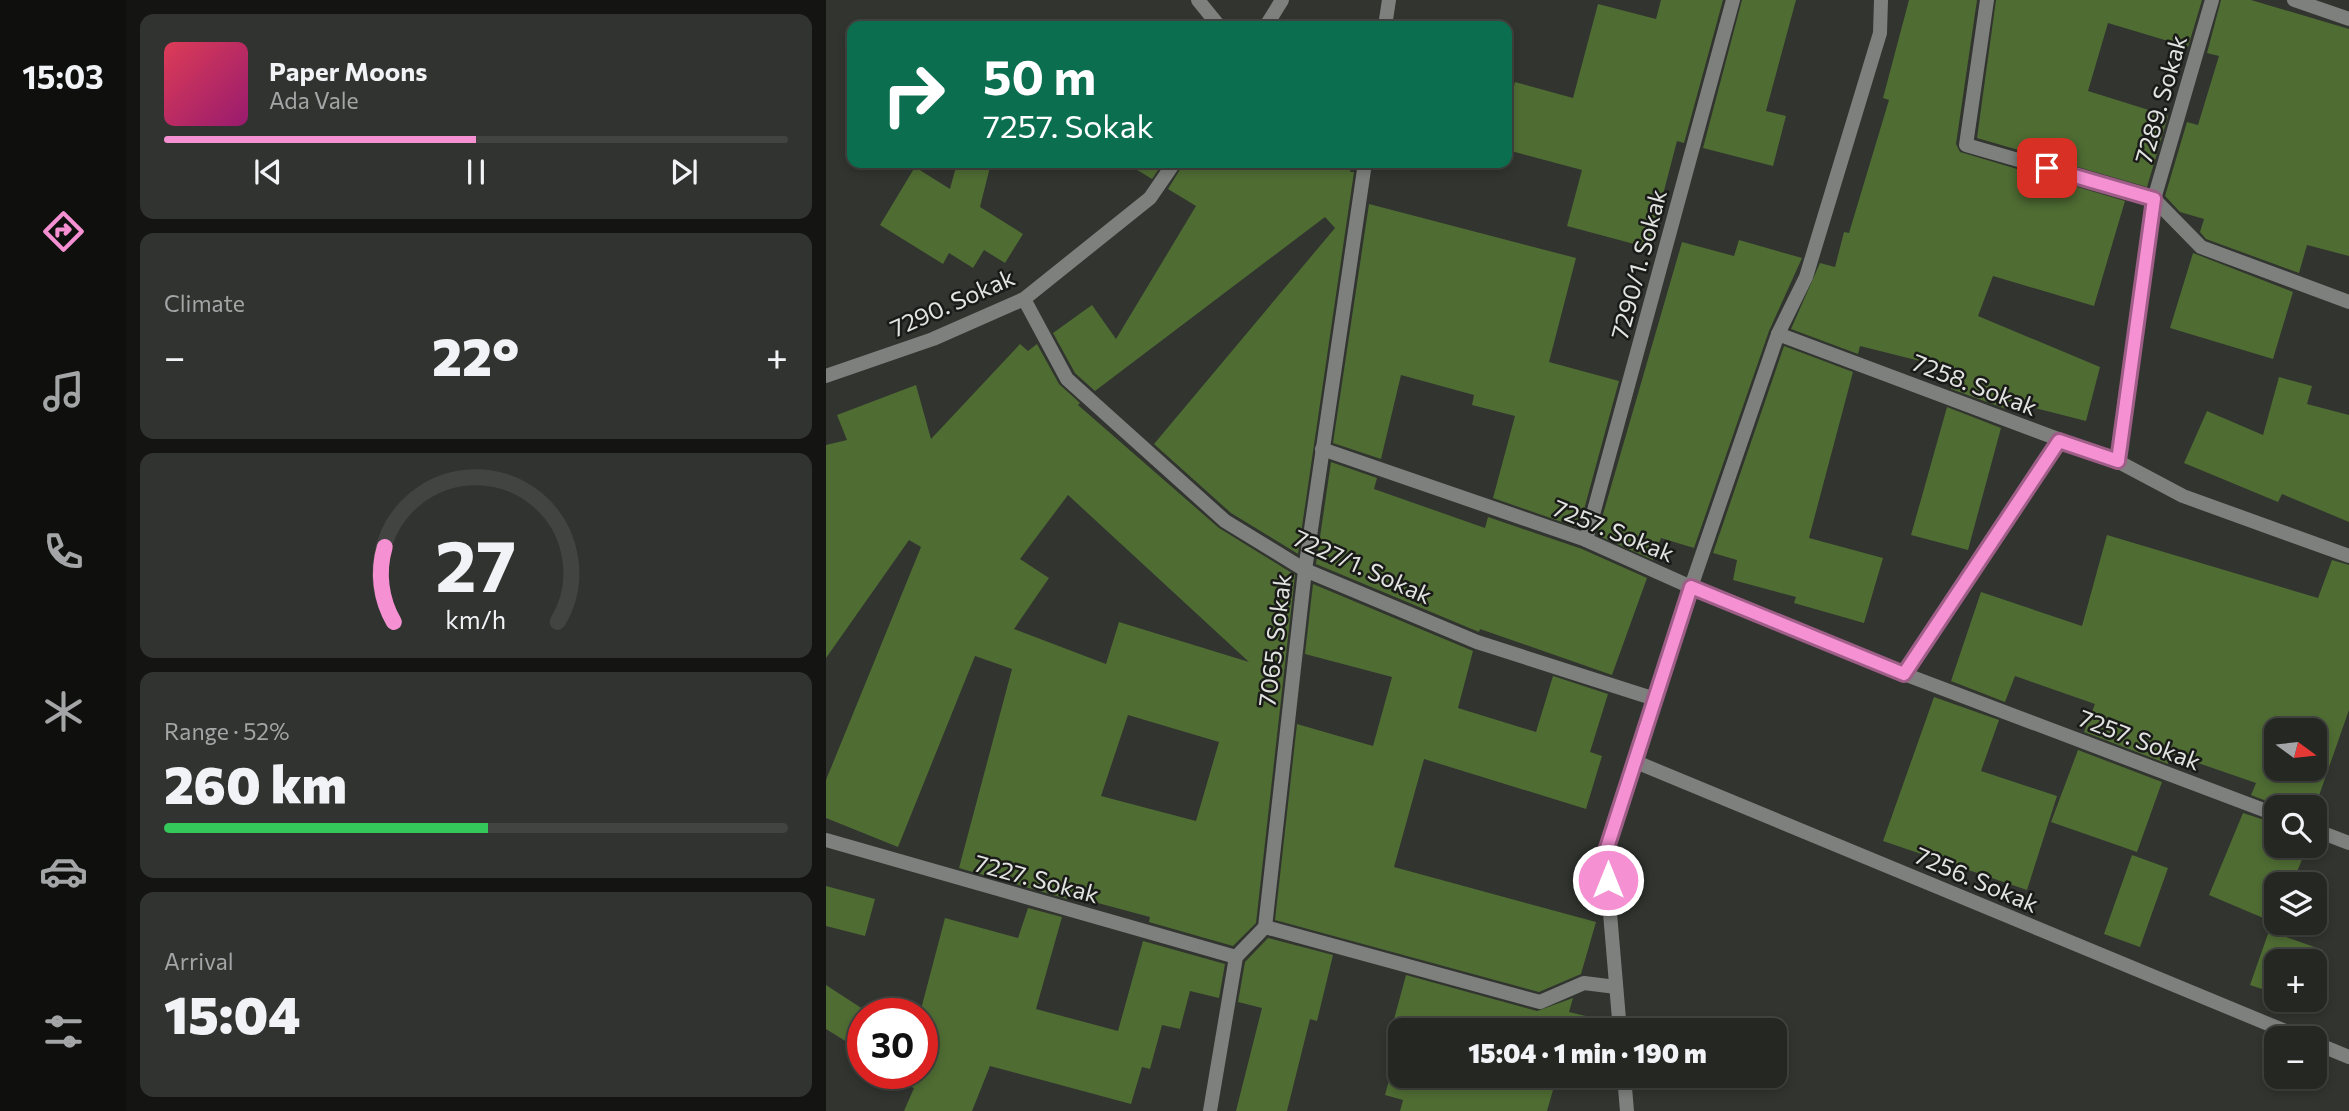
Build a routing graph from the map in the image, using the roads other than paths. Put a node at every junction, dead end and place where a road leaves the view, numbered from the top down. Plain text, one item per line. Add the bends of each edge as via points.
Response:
1 (1198, 0) edge
2 (1282, 0) edge
3 (1389, 0) edge
4 (1733, 0) edge
5 (1881, 0) edge
6 (1987, 0) edge
7 (2212, 0) edge
8 (2294, 0) edge
9 (2349, 19) edge
10 (1215, 21) edge
11 (1269, 21) edge
12 (1386, 21) edge
13 (1171, 168) edge
14 (1364, 168) edge
15 (2154, 199) junction
16 (1024, 299) junction
17 (2349, 302) edge
18 (1778, 334) junction
19 (826, 376) edge
20 (2059, 441) junction
21 (1322, 449) junction
22 (2118, 461) junction
23 (1586, 540) junction
24 (2349, 556) edge
25 (1305, 570) junction
26 (1691, 587) junction
27 (1904, 674) junction
28 (1656, 699) junction
29 (1636, 762) junction
30 (2264, 810) edge
31 (2327, 834) edge
32 (826, 840) edge
33 (2349, 842) edge
34 (1265, 927) junction
35 (1236, 957) junction
36 (1616, 987) junction
37 (1619, 1018) edge
38 (2273, 1026) edge
39 (2327, 1048) edge
40 (2349, 1057) edge
41 (1625, 1088) edge
42 (1210, 1111) edge
43 (1627, 1111) edge

1 - 10 street
2 - 11 street
3 - 12 street
4 - 23 street, 7290/1. Sokak
5 - 18 street via 1880,33 1806,277
6 - 15 street via 1966,145
7 - 15 street, 7289. Sokak
8 - 9 street
13 - 16 street, 7290. Sokak via 1150,198
14 - 21 street, 7065. Sokak
15 - 17 street via 2201,247
15 - 22 street, 7289. Sokak
16 - 19 street, 7290. Sokak via 933,339
16 - 25 street, 7227/1. Sokak via 1067,379 1225,521
18 - 20 street, 7258. Sokak
18 - 26 street
20 - 22 street, 7258. Sokak
20 - 27 street
21 - 23 street, 7257. Sokak
21 - 25 street, 7065. Sokak
22 - 24 street, 7258. Sokak via 2183,496
23 - 26 street, 7257. Sokak
25 - 28 street, 7227/1. Sokak via 1477,642
25 - 34 street, 7065. Sokak
26 - 27 street, 7257. Sokak
26 - 28 street
27 - 30 street, 7257. Sokak
28 - 29 street
29 - 36 street via 1605,854
29 - 38 street, 7256. Sokak
31 - 33 street
32 - 35 street, 7227. Sokak
34 - 35 street
34 - 36 street via 1540,1002 1584,983
35 - 42 street
36 - 37 street
39 - 40 street
41 - 43 street

